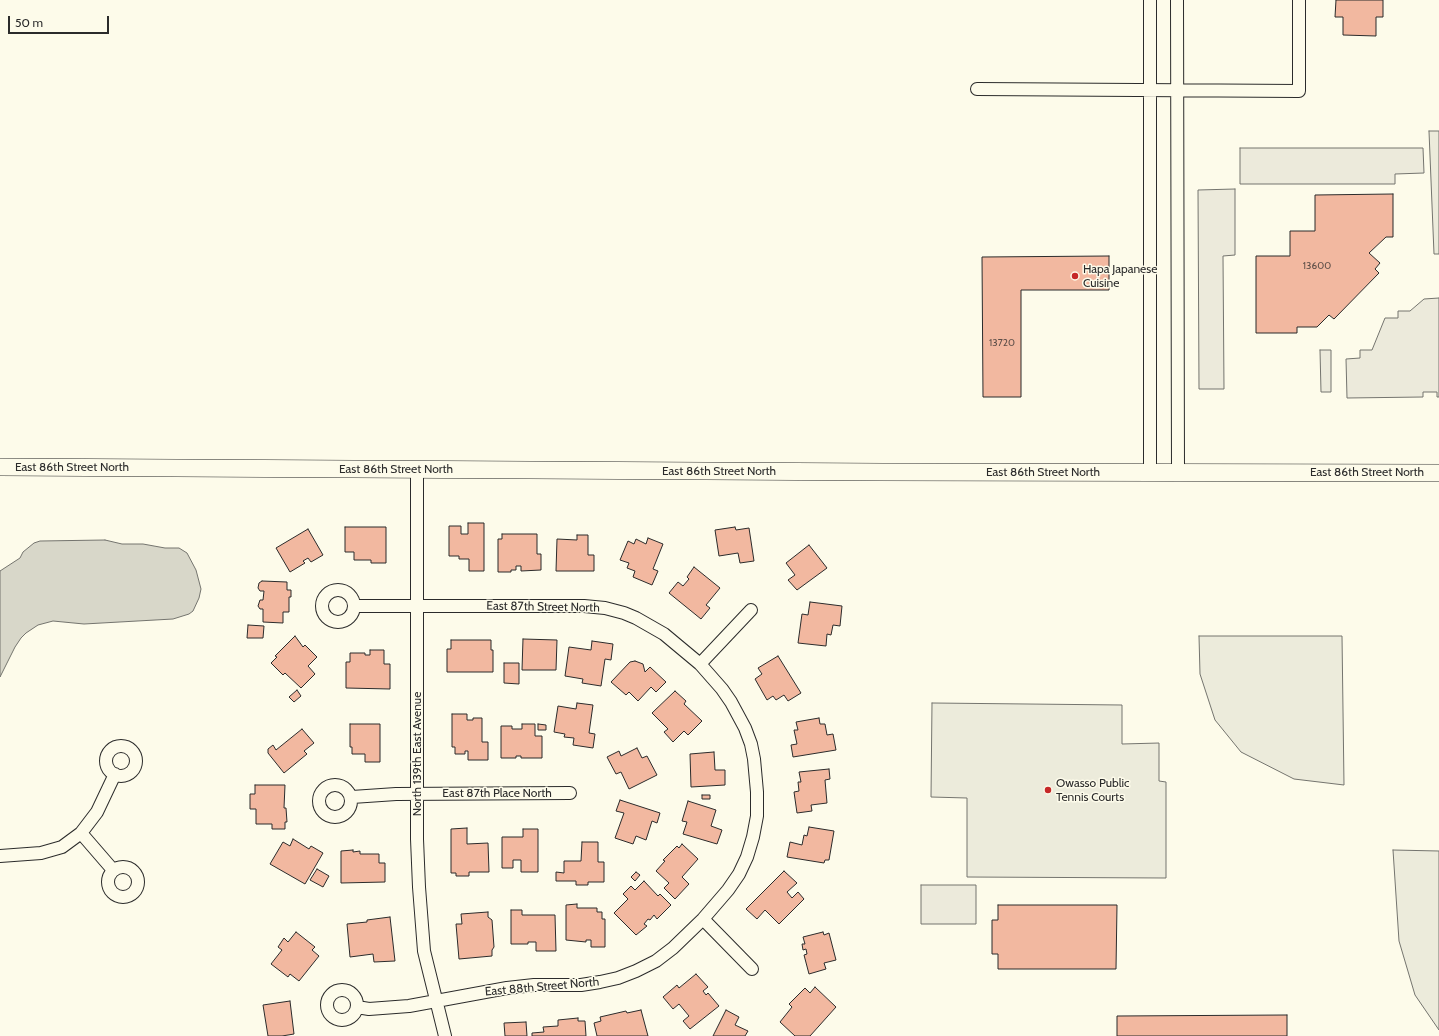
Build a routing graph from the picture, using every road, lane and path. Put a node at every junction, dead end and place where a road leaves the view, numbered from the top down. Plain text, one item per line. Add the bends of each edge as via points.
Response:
1 (1150, 0) edge
2 (1177, 0) edge
3 (1299, 0) edge
4 (977, 89) dead end
5 (1149, 90) junction
6 (1177, 90) junction
7 (0, 467) edge
8 (417, 469) junction
9 (1150, 472) junction
10 (1178, 472) junction
11 (1439, 472) edge
12 (418, 605) junction
13 (354, 606) dead end
14 (751, 610) dead end
15 (700, 664) junction
16 (115, 774) dead end
17 (757, 792) joint
18 (570, 793) dead end
19 (417, 794) junction
20 (352, 797) dead end
21 (81, 834) junction
22 (0, 856) edge
23 (113, 870) dead end
24 (703, 919) junction
25 (752, 969) dead end
26 (435, 1001) junction
27 (357, 1007) dead end
28 (445, 1036) edge

1 - 5 street
2 - 6 street
3 - 6 street via 1299,91
4 - 5 street
5 - 6 street
5 - 9 street
6 - 10 street
7 - 8 main road, East 86th Street North
8 - 9 main road, East 86th Street North
8 - 12 street, North 139th East Avenue
9 - 10 main road, East 86th Street North
10 - 11 main road, East 86th Street North
12 - 13 street, East 87th Street North
12 - 15 street, East 87th Street North via 605,608 624,613 664,634
12 - 19 street, North 139th East Avenue
14 - 15 street
15 - 17 street, East 87th Street North via 722,689 745,728 754,759
16 - 21 street via 97,812
17 - 24 street, East 88th Street North via 757,816 747,857 728,890
18 - 19 street, East 87th Place North
19 - 20 street, East 87th Place North
19 - 26 street, North 139th East Avenue via 419,887 424,951
21 - 22 street via 62,846 41,853
21 - 23 street
24 - 25 street
24 - 26 street, East 88th Street North via 656,961 618,978 581,984 507,988
26 - 27 street, East 88th Street North via 409,1006 369,1009
26 - 28 street, North 139th East Avenue

